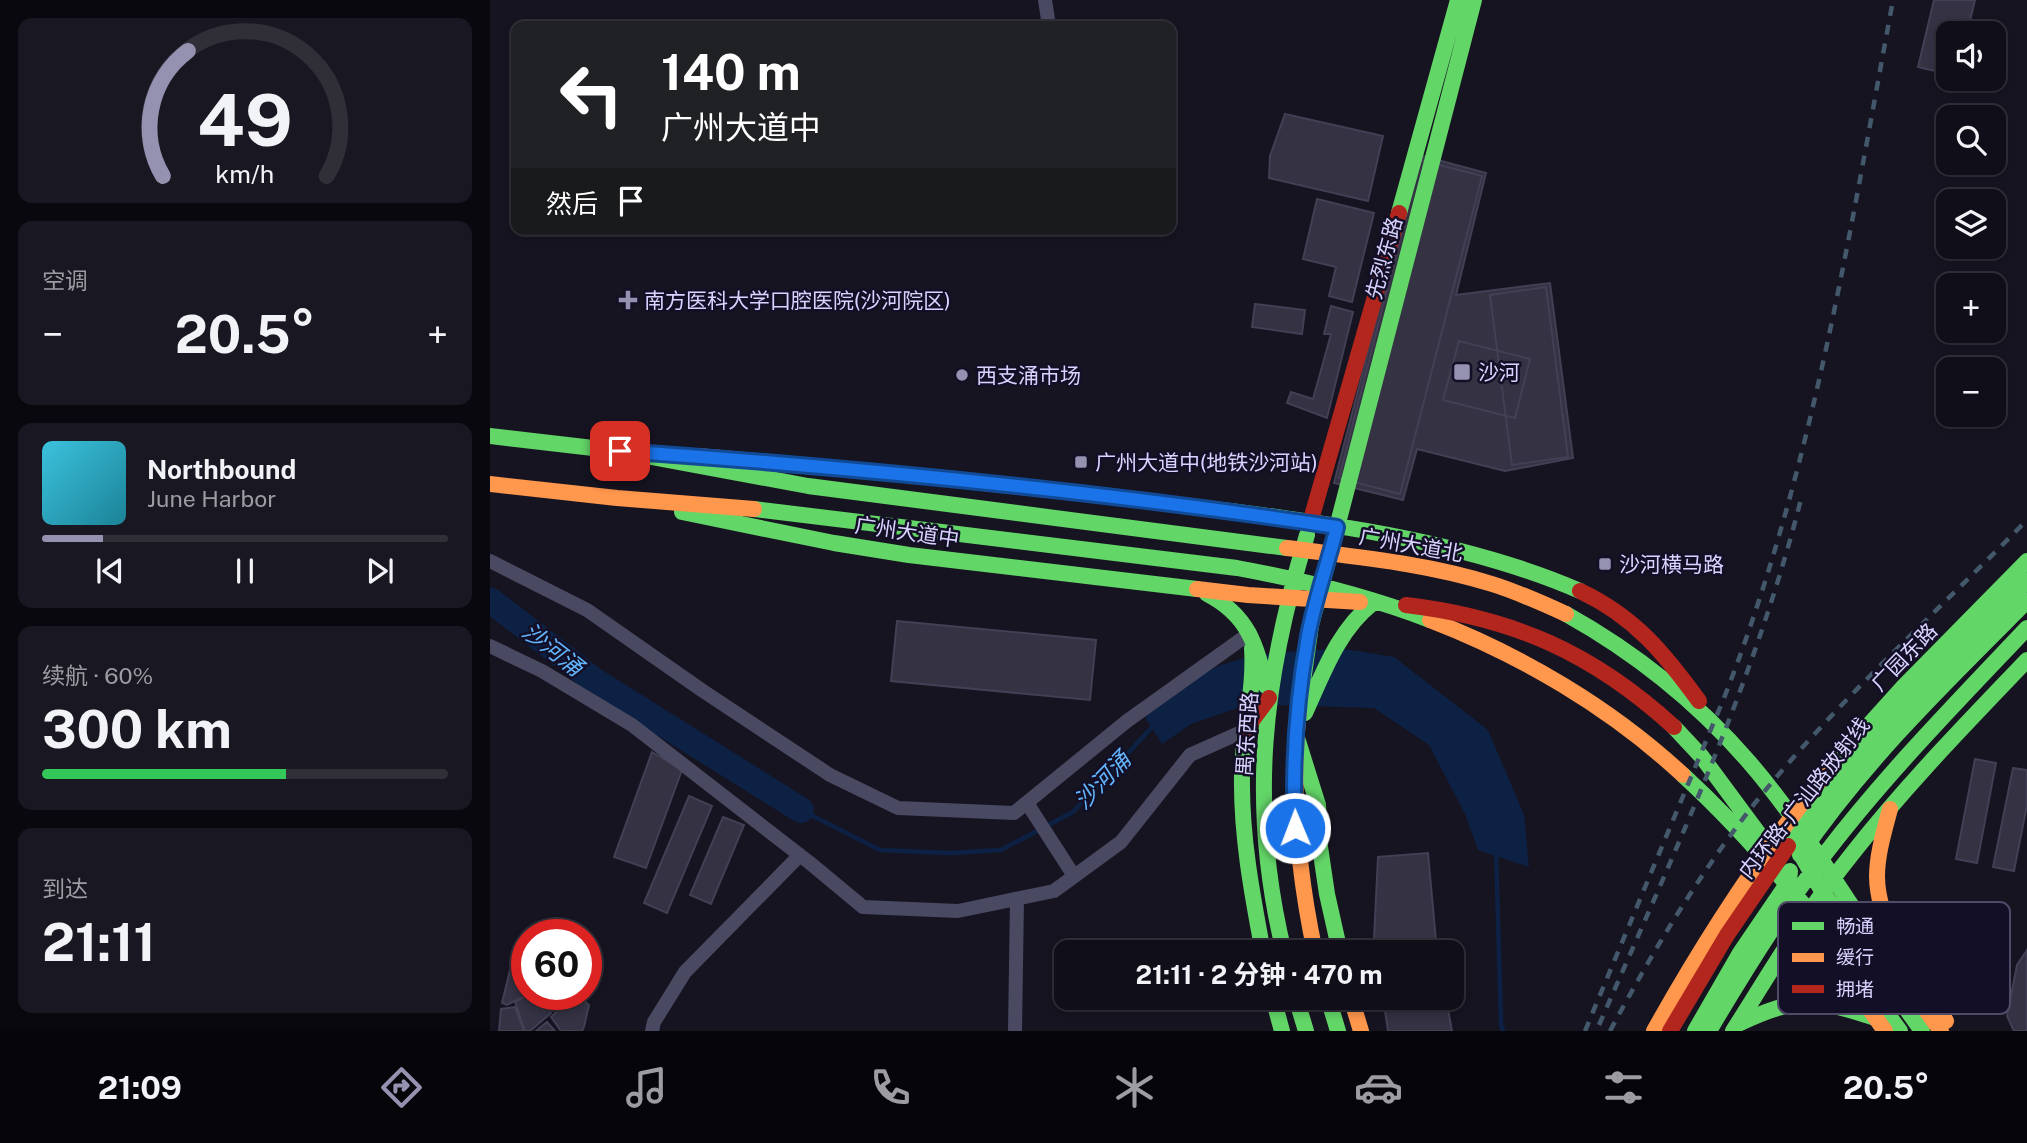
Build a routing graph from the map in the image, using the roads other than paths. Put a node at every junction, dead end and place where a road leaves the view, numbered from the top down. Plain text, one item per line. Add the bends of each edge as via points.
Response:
1 (1045, 0) edge
2 (1458, 0) edge
3 (1474, 0) edge
4 (1048, 21) edge
5 (1429, 139) junction
6 (490, 436) edge
7 (620, 451) junction
8 (490, 484) edge
9 (614, 498) junction
10 (1009, 511) joint
11 (1310, 523) junction
12 (1337, 527) junction
13 (490, 561) edge
14 (2027, 561) edge
15 (2027, 581) edge
16 (1196, 589) junction
17 (1288, 599) junction
18 (1317, 601) junction
19 (2027, 601) edge
20 (1373, 603) junction
21 (2027, 613) edge
22 (2027, 628) edge
23 (1250, 633) junction
24 (490, 646) edge
25 (2027, 660) edge
26 (1263, 681) junction
27 (1304, 694) junction
28 (1269, 697) junction
29 (1297, 733) junction
30 (1245, 736) junction
31 (1891, 804) junction
32 (1029, 806) junction
33 (1780, 835) junction
34 (800, 855) junction
35 (1800, 855) junction
36 (1810, 871) junction
37 (1785, 874) junction
38 (1074, 876) junction
39 (1017, 899) junction
40 (1791, 902) edge
41 (1804, 902) edge
42 (1808, 902) edge
43 (1809, 902) edge
44 (1810, 902) edge
45 (1812, 902) edge
46 (1850, 902) edge
47 (1882, 902) edge
48 (1778, 922) edge
49 (1261, 940) edge
50 (1281, 940) edge
51 (1312, 940) edge
52 (1337, 940) edge
53 (1778, 957) edge
54 (1778, 1007) edge
55 (1276, 1010) edge
56 (1300, 1010) edge
57 (1332, 1010) edge
58 (1355, 1010) edge
59 (1855, 1014) edge
60 (1888, 1014) edge
61 (1907, 1014) edge
62 (1929, 1014) edge
63 (1941, 1014) edge
64 (1880, 1024) edge
65 (1735, 1028) edge
66 (652, 1031) edge
67 (1015, 1031) edge
68 (1282, 1031) edge
69 (1306, 1031) edge
70 (1338, 1031) edge
71 (1361, 1031) edge
72 (1654, 1031) edge
73 (1670, 1031) edge
74 (1683, 1031) edge
75 (1695, 1031) edge
76 (1709, 1031) edge
77 (1900, 1031) edge
78 (1922, 1031) edge
79 (1941, 1031) edge
80 (1951, 1031) edge

1 - 4 street
2 - 5 main road, 先烈东路
3 - 5 main road, 先烈东路
5 - 11 main road, 先烈东路
5 - 12 main road, 先烈东路
6 - 7 main road, 广州大道中
7 - 10 main road, 广州大道中 via 808,486
7 - 11 main road, 广州大道中 via 964,478
8 - 9 main road, 广州大道中
9 - 16 main road, 广州大道中 via 869,549
9 - 41 main road, 广州大道中 via 802,513 1225,567 1363,596 1433,621 1535,669 1583,698 1689,779 1761,850
10 - 46 main road, 广州大道北 via 1422,566 1536,600 1628,651 1710,719 1749,762
11 - 12 main road, 广州大道中
11 - 17 main road, 禺东西路
12 - 18 main road
12 - 33 main road, 广州大道北 via 1521,569 1610,606 1642,630 1670,661 1723,735
13 - 32 street via 587,610 830,775 898,808 1014,813
14 - 33 main road, 广园东路 via 1863,730
15 - 73 main road, 内环路-广汕路放射线 via 1837,781 1738,918
16 - 17 main road, 广州大道北
16 - 23 main road via 1224,601
17 - 18 main road, 广州大道北
17 - 26 main road, 禺东西路
18 - 20 main road, 广州大道北
18 - 27 main road via 1308,636
19 - 35 main road via 1876,757
20 - 27 main road via 1355,617 1322,678
20 - 33 main road, 广州大道北 via 1436,609 1497,623 1546,639 1600,668 1682,735
21 - 36 main road via 1872,776 1817,846
22 - 40 main road via 1899,764
23 - 26 main road
23 - 32 street via 1126,722
24 - 34 street via 632,725
25 - 31 main road
26 - 28 main road, 禺东西路
26 - 30 main road via 1249,703
27 - 28 main road via 1281,691
27 - 29 main road
28 - 30 main road
28 - 50 main road, 禺东西路 via 1266,842
29 - 51 main road via 1296,845
29 - 52 main road via 1318,805 1320,847
30 - 38 street via 1190,755 1121,842
30 - 49 main road via 1242,775 1248,866
31 - 45 main road
31 - 47 main road via 1878,858
32 - 38 street
33 - 35 main road, 广州大道北
33 - 37 main road, 广州大道北
33 - 37 main road via 1792,850
33 - 72 main road, 广园东路 via 1743,882
34 - 39 street via 863,907 958,911
34 - 66 street via 685,972
35 - 36 main road, 广州大道北
35 - 43 main road via 1798,878
36 - 44 main road, 广州大道北
37 - 42 main road, 广州大道北
37 - 74 main road via 1769,891
37 - 75 main road
38 - 39 street via 1054,891
39 - 67 street
48 - 76 main road
53 - 65 main road
54 - 65 main road
55 - 68 main road
56 - 69 main road
57 - 70 main road
58 - 71 main road
59 - 64 main road
60 - 77 main road, 广州大道中
61 - 78 main road, 广州大道北
62 - 79 main road, 广州大道北
63 - 80 main road

